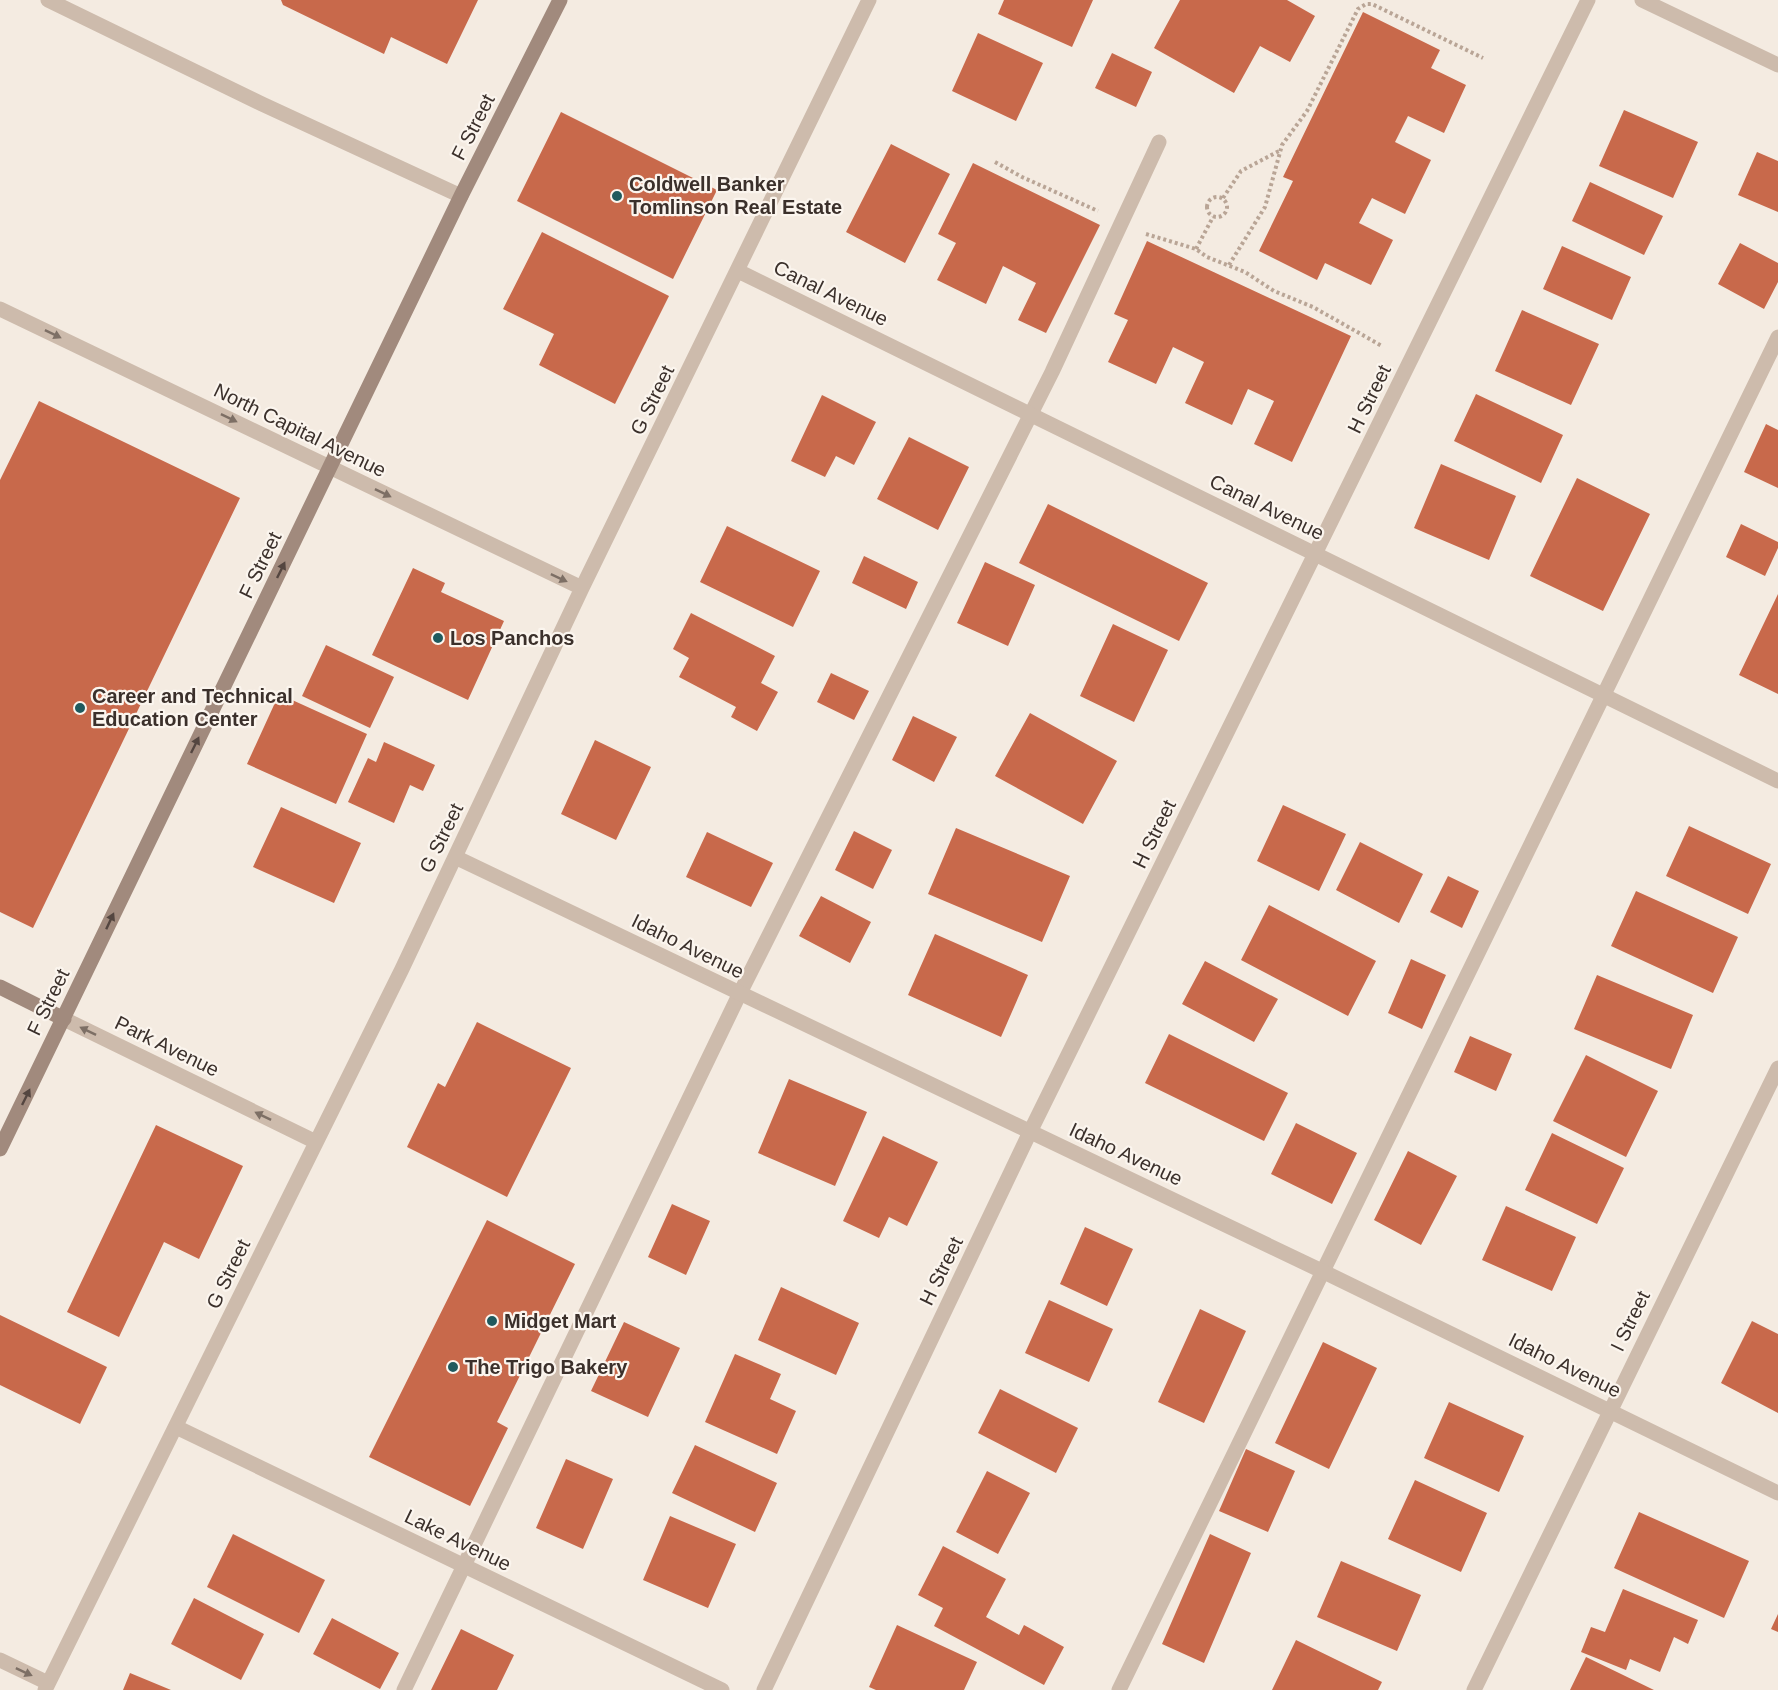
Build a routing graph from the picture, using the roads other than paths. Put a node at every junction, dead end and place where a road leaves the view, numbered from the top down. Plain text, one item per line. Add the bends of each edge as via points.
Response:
1 (48, 0) edge
2 (560, 0) edge
3 (869, 0) edge
4 (1588, 0) edge
5 (1642, 0) edge
6 (1778, 65) edge
7 (1159, 142) dead end
8 (461, 196) junction
9 (738, 271) junction
10 (0, 309) edge
11 (1778, 337) edge
12 (1030, 414) junction
13 (331, 468) junction
14 (1317, 554) junction
15 (582, 588) junction
16 (1603, 694) junction
17 (1778, 781) edge
18 (455, 857) junction
19 (0, 987) edge
20 (740, 994) junction
21 (64, 1019) junction
22 (1778, 1068) edge
23 (1030, 1132) junction
24 (316, 1142) junction
25 (0, 1149) edge
26 (1324, 1272) junction
27 (1611, 1411) junction
28 (176, 1427) junction
29 (1778, 1493) edge
30 (465, 1566) junction
31 (0, 1660) edge
32 (47, 1686) edge
33 (404, 1690) edge
34 (722, 1690) edge
35 (764, 1690) edge
36 (1119, 1690) edge
37 (1474, 1690) edge

1 - 8 street
2 - 8 street, F Street
3 - 9 street, G Street
4 - 14 street, H Street
5 - 6 street
7 - 12 street
8 - 13 street, F Street
9 - 12 street, Canal Avenue
9 - 15 street, G Street
10 -> 13 street, North Capital Avenue
11 - 16 street
12 - 14 street, Canal Avenue
12 - 20 street
13 -> 15 street, North Capital Avenue
21 -> 13 street, F Street
14 - 16 street, Canal Avenue
14 - 23 street, H Street
15 - 18 street, G Street
16 - 17 street, Canal Avenue
16 - 26 street
18 - 20 street, Idaho Avenue
18 - 24 street, G Street
19 - 21 street, Park Avenue
20 - 23 street, Idaho Avenue
20 - 30 street
24 -> 21 street, Park Avenue
25 -> 21 street, F Street
22 - 27 street, I Street
23 - 26 street, Idaho Avenue
23 - 35 street, H Street
24 - 28 street, G Street
26 - 27 street, Idaho Avenue
26 - 36 street
27 - 29 street, Idaho Avenue
27 - 37 street, I Street
28 - 30 street, Lake Avenue
28 - 32 street, G Street
30 - 33 street
30 - 34 street, Lake Avenue
31 -> 32 street

